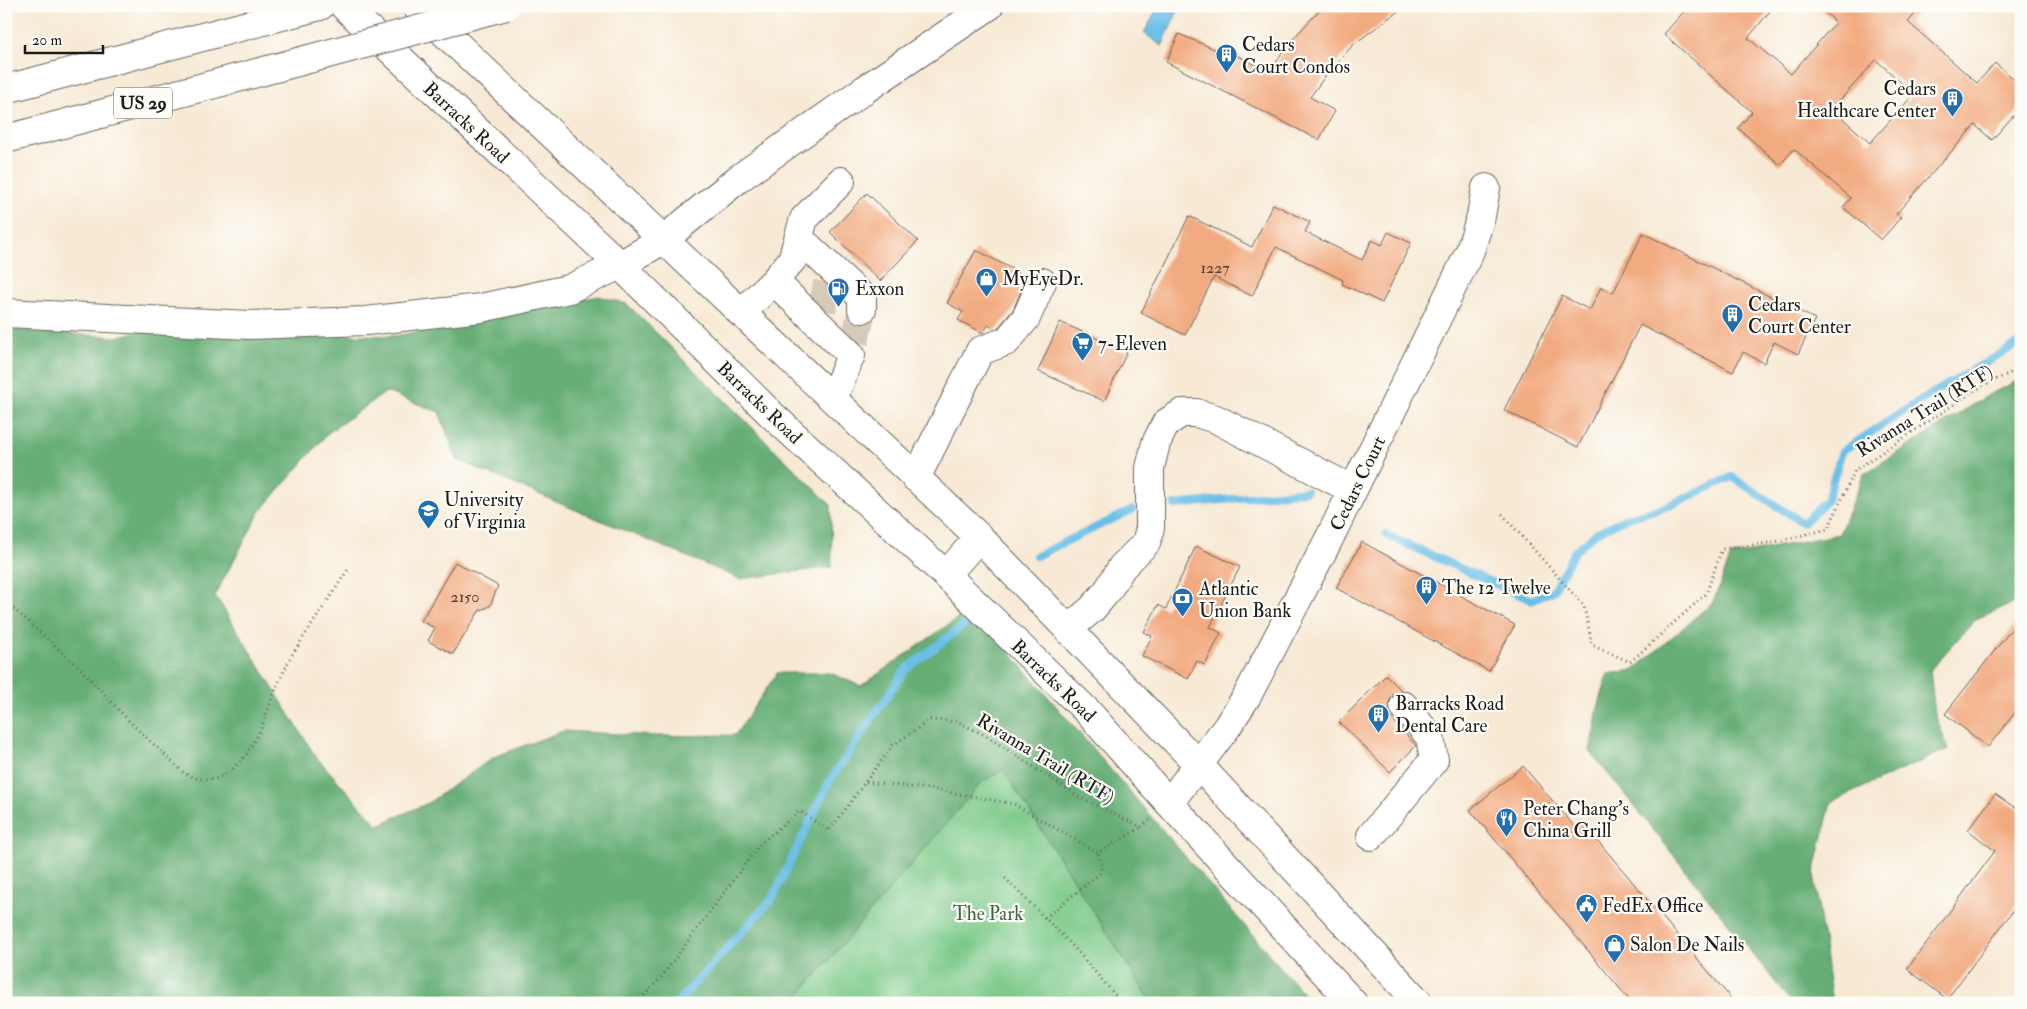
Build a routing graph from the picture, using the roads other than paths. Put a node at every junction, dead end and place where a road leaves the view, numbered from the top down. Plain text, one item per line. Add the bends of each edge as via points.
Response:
1 (320, 6) edge
2 (416, 6) edge
3 (506, 6) edge
4 (989, 6) edge
5 (350, 12) edge
6 (6, 89) edge
7 (6, 139) edge
8 (841, 181) dead end
9 (1486, 188) dead end
10 (799, 238) junction
11 (663, 240) junction
12 (620, 265) junction
13 (774, 281) junction
14 (1042, 282) dead end
15 (862, 309) tunnel mouth
16 (741, 313) junction
17 (6, 314) edge
18 (833, 399) junction
19 (916, 478) junction
20 (1353, 490) junction
21 (979, 537) junction
22 (946, 575) junction
23 (1068, 629) junction
24 (1404, 706) dead end
25 (1198, 764) junction
26 (1169, 803) junction
27 (1371, 836) dead end
28 (1353, 1003) edge
29 (1419, 1003) edge

1 - 6 main road, US 29
2 - 11 main road
3 - 7 main road, US 29, bridge
4 - 11 main road via 738,179
5 - 12 main road, Barracks Road
8 - 10 main road via 804,219
9 - 20 main road, Cedars Court via 1470,251
10 - 13 main road via 792,260
10 - 15 main road via 828,272 862,297
11 - 12 main road
11 - 16 main road
12 - 17 main road via 568,289 481,308 366,321 250,325
12 - 22 main road, Barracks Road via 772,415
13 - 16 main road
13 - 18 main road via 821,317 853,349
14 - 19 main road via 1026,318 1007,341 980,351
16 - 18 main road
18 - 19 main road
19 - 21 main road
20 - 23 main road via 1216,420 1196,413 1182,413 1166,423 1156,443 1148,488 1150,528 1146,543 1122,567 1092,609
20 - 25 main road, Cedars Court via 1247,696
21 - 22 main road
21 - 23 main road
22 - 26 main road, Barracks Road via 1087,710
23 - 25 main road
24 - 27 main road via 1430,737 1434,760
25 - 26 main road
25 - 29 main road
26 - 28 main road, Barracks Road

